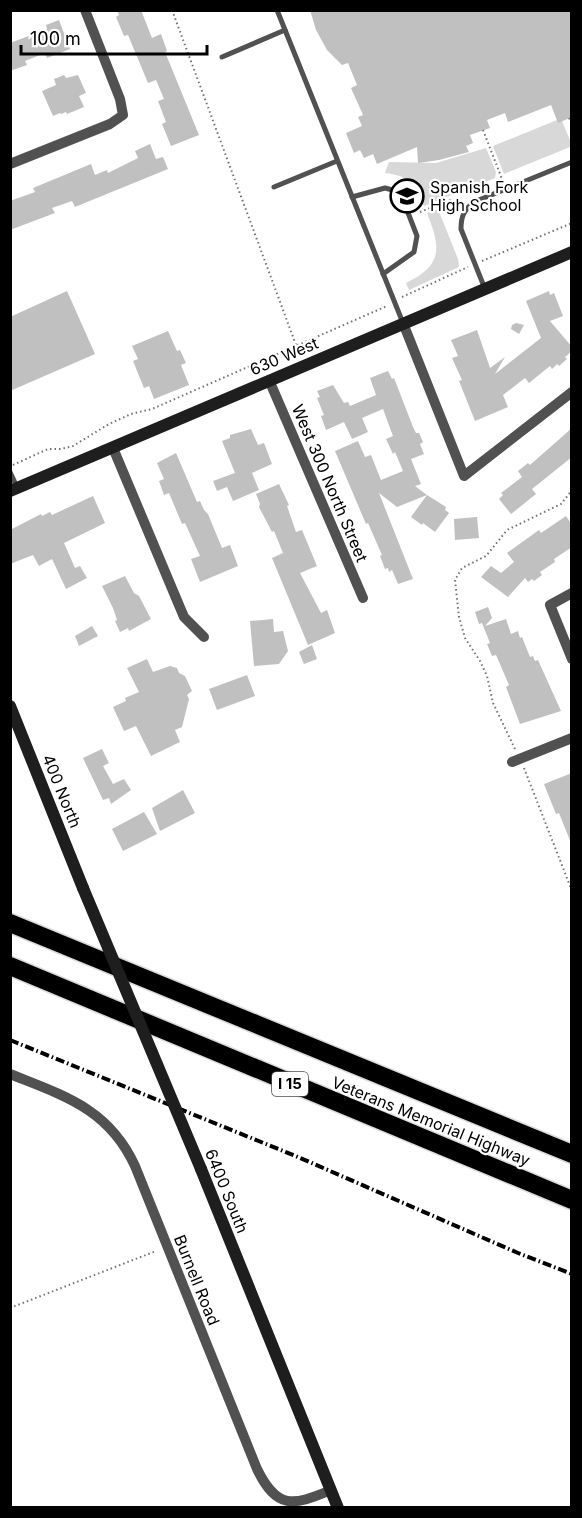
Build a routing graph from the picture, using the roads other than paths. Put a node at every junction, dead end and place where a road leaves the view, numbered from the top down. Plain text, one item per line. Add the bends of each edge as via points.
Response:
1 (86, 10) edge
2 (277, 10) edge
3 (285, 30) junction
4 (222, 57) dead end
5 (337, 161) junction
6 (572, 162) edge
7 (10, 164) edge
8 (274, 187) dead end
9 (352, 197) junction
10 (572, 252) edge
11 (382, 274) junction
12 (485, 289) junction
13 (403, 323) junction
14 (269, 380) junction
15 (572, 392) edge
16 (113, 448) junction
17 (10, 472) edge
18 (14, 490) edge
19 (572, 593) edge
20 (363, 598) dead end
21 (204, 637) dead end
22 (572, 659) edge
23 (10, 706) edge
24 (572, 738) edge
25 (516, 761) road end
26 (83, 888) joint
27 (10, 923) edge
28 (10, 966) edge
29 (10, 1074) edge
30 (572, 1154) edge
31 (572, 1200) edge
32 (331, 1490) junction
33 (338, 1508) edge

1 - 7 street via 123,115 110,124
2 - 3 lane
3 - 4 lane
3 - 5 lane
5 - 8 lane
5 - 9 lane
6 - 12 lane via 466,208 461,229
9 - 11 lane
9 - 11 lane via 385,188 400,192 413,225 417,236 414,252
10 - 12 main road, 630 West
11 - 13 lane
12 - 13 main road, 630 West
13 - 14 main road, 630 West
13 - 15 street via 464,477
14 - 16 main road, 630 West
14 - 20 street, West 300 North Street
16 - 18 main road, 630 West
16 - 21 street via 184,617
17 - 18 lane
19 - 22 street via 550,605
23 - 26 main road, 400 North
24 - 25 street
26 - 32 main road, 6400 South, bridge
27 - 30 highway, Veterans Memorial Highway / I 15
28 - 31 highway, Veterans Memorial Highway / I 15
29 - 32 street, Burnell Road via 87,1108 110,1127 129,1153 257,1469 269,1490 275,1497 294,1502
32 - 33 main road, 6400 South

